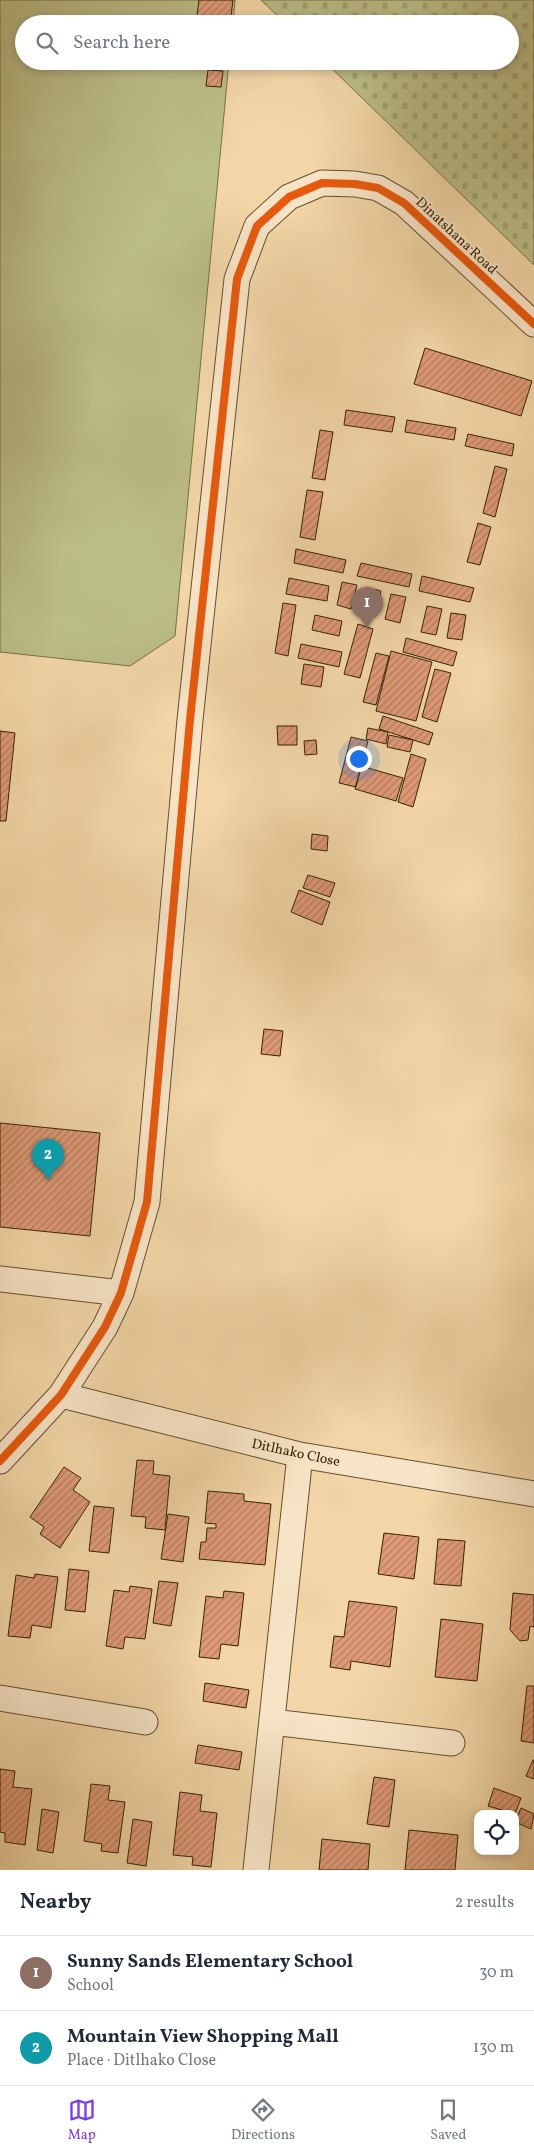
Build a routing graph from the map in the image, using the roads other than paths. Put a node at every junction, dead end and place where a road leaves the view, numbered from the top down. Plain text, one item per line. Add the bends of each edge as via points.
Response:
1 (534, 324) edge
2 (0, 1279) edge
3 (121, 1293) junction
4 (61, 1395) junction
5 (300, 1456) junction
6 (0, 1461) edge
7 (534, 1494) edge
8 (0, 1698) edge
9 (144, 1722) dead end
10 (272, 1722) junction
11 (452, 1743) dead end
12 (256, 1870) edge

1 - 3 street, Dinatshana Road via 404,204 378,188 322,183 289,197 257,226 238,278 189,729 147,1202
2 - 3 street
3 - 4 street via 105,1327
4 - 5 street, Ditlhako Close
4 - 6 street
5 - 7 street, Ditlhako Close
5 - 10 street
8 - 9 street
10 - 11 street
10 - 12 street

